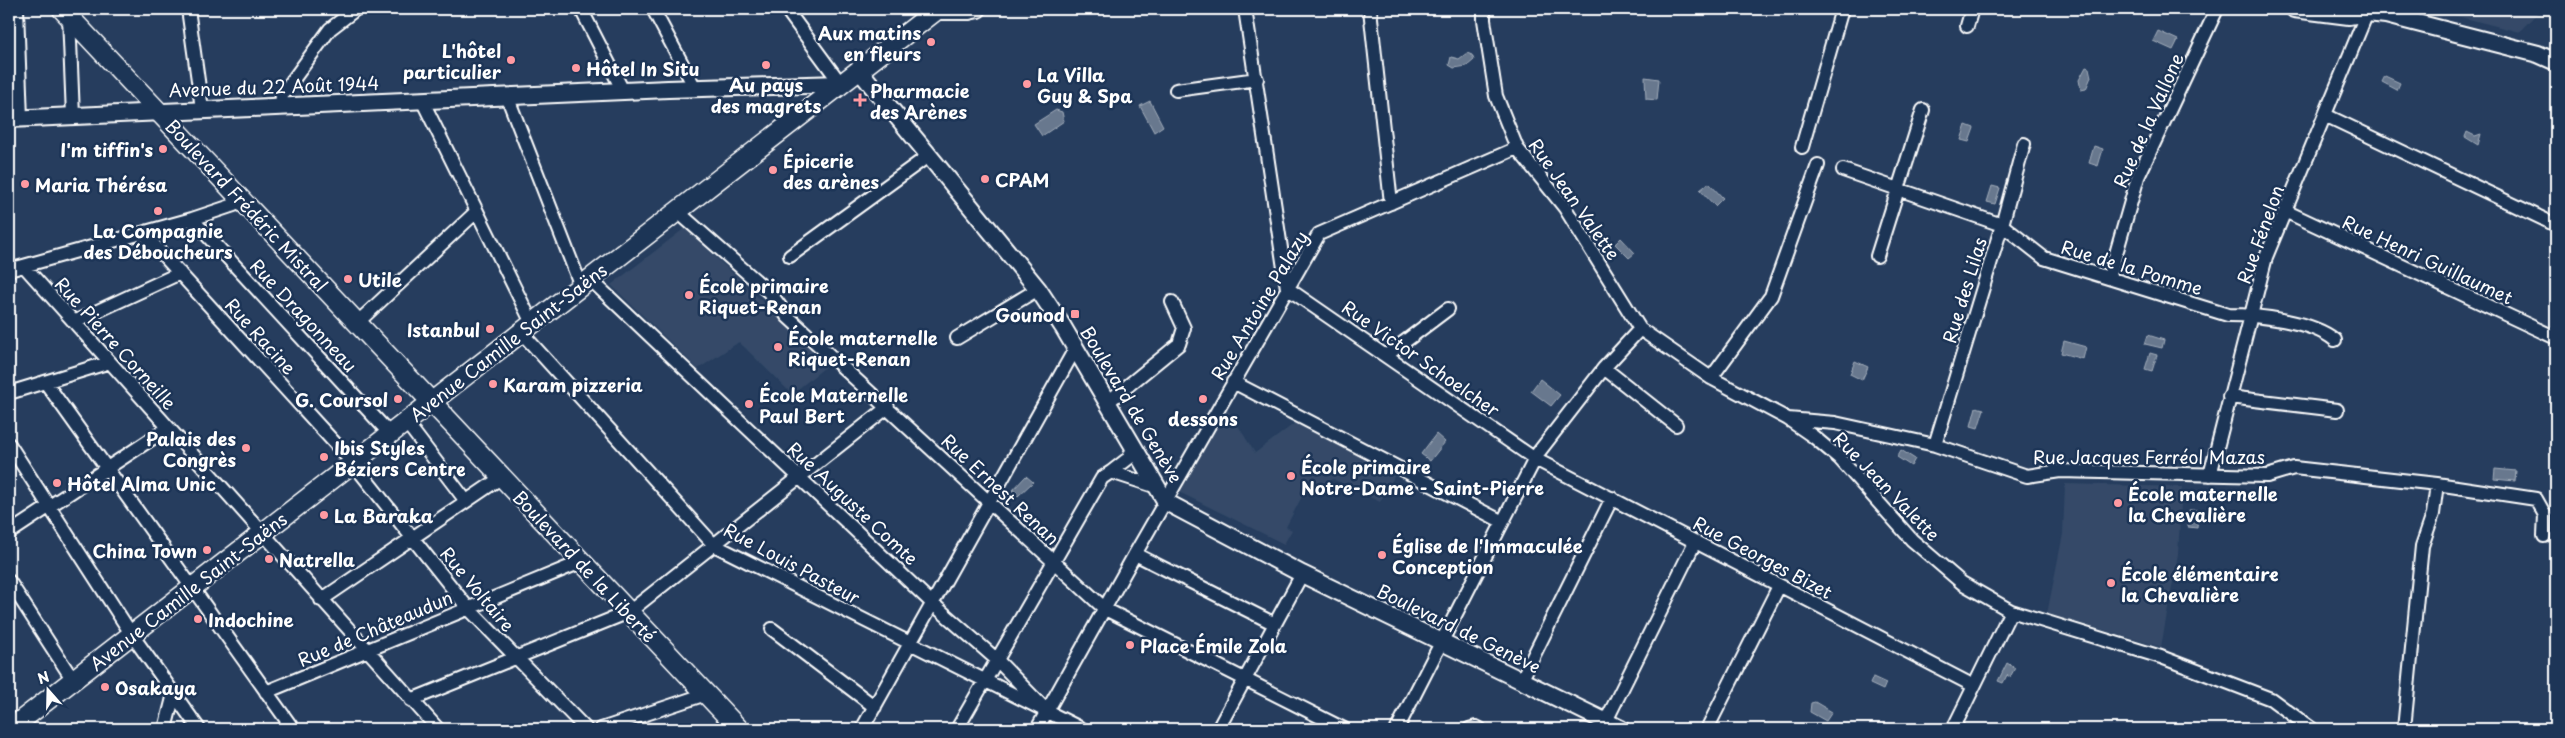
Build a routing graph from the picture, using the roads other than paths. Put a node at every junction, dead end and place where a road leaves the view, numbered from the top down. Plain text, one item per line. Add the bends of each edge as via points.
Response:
1 (16, 9) edge
2 (188, 9) edge
3 (356, 9) edge
4 (580, 9) edge
5 (653, 9) edge
6 (786, 9) edge
7 (936, 9) edge
8 (978, 9) edge
9 (1245, 9) edge
10 (1370, 9) edge
11 (1484, 9) edge
12 (1842, 9) edge
13 (1972, 9) edge
14 (2217, 9) edge
15 (2294, 9) edge
16 (2367, 11) edge
17 (66, 13) edge
18 (1967, 26) dead end
19 (2556, 62) edge
20 (859, 70) junction
21 (1257, 79) junction
22 (841, 84) junction
23 (695, 88) junction
24 (1176, 90) dead end
25 (623, 92) junction
26 (507, 96) junction
27 (422, 100) junction
28 (281, 106) junction
29 (202, 109) junction
30 (1923, 110) dead end
31 (159, 111) junction
32 (2325, 115) junction
33 (73, 116) junction
34 (15, 119) edge
35 (2024, 144) dead end
36 (1802, 147) dead end
37 (1517, 148) junction
38 (928, 156) junction
39 (1818, 165) dead end
40 (1843, 170) dead end
41 (1898, 191) junction
42 (240, 199) junction
43 (1391, 202) junction
44 (678, 211) junction
45 (2285, 211) junction
46 (476, 212) junction
47 (192, 219) junction
48 (2002, 225) junction
49 (2556, 225) edge
50 (143, 233) junction
51 (790, 256) dead end
52 (1877, 256) dead end
53 (24, 266) junction
54 (9, 270) edge
55 (180, 273) junction
56 (2109, 278) junction
57 (586, 282) junction
58 (1286, 288) junction
59 (1038, 289) junction
60 (1172, 302) dead end
61 (1448, 309) dead end
62 (2251, 315) junction
63 (74, 322) junction
64 (357, 323) junction
65 (527, 328) junction
66 (1640, 328) junction
67 (2556, 337) edge
68 (957, 338) dead end
69 (2335, 340) dead end
70 (1075, 349) junction
71 (1387, 355) junction
72 (110, 362) junction
73 (1604, 368) junction
74 (1711, 378) junction
75 (1233, 382) junction
76 (46, 383) junction
77 (9, 393) edge
78 (2229, 397) junction
79 (432, 402) junction
80 (1108, 402) junction
81 (888, 407) junction
82 (2337, 410) dead end
83 (1788, 419) junction
84 (406, 422) junction
85 (1676, 425) dead end
86 (168, 428) junction
87 (390, 434) junction
88 (9, 444) edge
89 (1134, 445) junction
90 (1935, 445) junction
91 (1535, 459) junction
92 (353, 463) junction
93 (106, 470) junction
94 (1111, 472) junction
95 (2210, 474) junction
96 (502, 476) junction
97 (800, 477) junction
98 (2437, 484) junction
99 (1157, 486) junction
100 (1612, 498) junction
101 (466, 501) junction
102 (988, 502) junction
103 (1166, 502) junction
104 (49, 507) junction
105 (1501, 521) junction
106 (9, 533) edge
107 (262, 533) junction
108 (2544, 536) dead end
109 (412, 537) junction
110 (1695, 542) junction
111 (714, 545) junction
112 (1135, 554) junction
113 (1053, 561) junction
114 (581, 562) junction
115 (1302, 574) junction
116 (9, 581) edge
117 (1779, 586) junction
118 (192, 588) junction
119 (321, 600) junction
120 (932, 603) junction
121 (468, 608) junction
122 (1104, 609) junction
123 (2011, 611) junction
124 (629, 612) junction
125 (1275, 624) junction
126 (772, 629) dead end
127 (132, 634) junction
128 (1441, 642) junction
129 (910, 643) junction
130 (366, 650) junction
131 (516, 659) junction
132 (996, 659) junction
133 (73, 680) junction
134 (985, 681) junction
135 (1244, 681) junction
136 (1521, 681) junction
137 (1974, 686) junction
138 (266, 692) junction
139 (174, 694) junction
140 (706, 694) junction
141 (411, 700) junction
142 (874, 707) junction
143 (1048, 712) junction
144 (1606, 721) junction
145 (10, 729) edge
146 (165, 729) edge
147 (199, 729) edge
148 (293, 729) edge
149 (438, 729) edge
150 (586, 729) edge
151 (601, 729) edge
152 (739, 729) edge
153 (862, 729) edge
154 (957, 729) edge
155 (1037, 729) edge
156 (1082, 729) edge
157 (1218, 729) edge
158 (1344, 729) edge
159 (1397, 729) edge
160 (1469, 729) edge
161 (1480, 729) edge
162 (1621, 729) edge
163 (1707, 729) edge
164 (1953, 729) edge
165 (2312, 729) edge
166 (2404, 729) edge

1 - 34 street
2 - 29 street
3 - 28 street via 330,29 282,95
4 - 25 street
5 - 23 street
6 - 22 street
7 - 8 street
7 - 20 main road, Avenue Camille Saint-Saëns
9 - 21 street
10 - 43 street
11 - 37 street, Rue Jean Valette via 1496,96
12 - 36 street
13 - 18 street
14 - 56 street, Rue de la Vallone via 2138,177
15 - 16 street via 2349,16
16 - 19 street via 2538,54
16 - 32 street, Rue Fénelon
17 - 31 main road, Boulevard Frédéric Mistral
17 - 33 street
20 - 22 main road, Avenue Camille Saint-Saëns
20 - 38 street, Boulevard de Genève
21 - 24 street
21 - 58 street
22 - 23 street, Avenue du 22 Août 1944
22 - 44 main road, Avenue Camille Saint-Saëns
23 - 25 street, Avenue du 22 Août 1944
25 - 26 street, Avenue du 22 Août 1944
26 - 27 street, Avenue du 22 Août 1944
26 - 57 street
27 - 28 street, Avenue du 22 Août 1944
27 - 46 street, Rue Louis Pasteur
28 - 29 street, Avenue du 22 Août 1944
29 - 31 street, Avenue du 22 Août 1944
30 - 41 street
31 - 33 street, Avenue du 22 Août 1944
31 - 42 main road, Boulevard Frédéric Mistral
32 - 45 street, Rue Fénelon
32 - 49 street
33 - 34 street, Avenue du 22 Août 1944
35 - 48 street, Rue des Lilas
37 - 43 street, Rue Antoine Palazy
37 - 66 street, Rue Jean Valette via 1565,208
38 - 51 street
38 - 59 street, Boulevard de Genève
39 - 74 street via 1771,296
40 - 41 street, Rue de la Pomme
41 - 48 street, Rue de la Pomme
41 - 52 street
42 - 47 street via 234,205
42 - 64 main road, Boulevard Frédéric Mistral
43 - 58 street, Rue Antoine Palazy via 1320,234
44 - 57 main road, Avenue Camille Saint-Saëns
44 - 81 street, Rue Ernest Renan
45 - 62 street, Rue Fénelon via 2266,257
45 - 67 street, Rue Henri Guillaumet
46 - 64 street
46 - 65 street, Rue Louis Pasteur
47 - 50 street
47 - 87 street, Rue Dragonneau
48 - 56 street, Rue de la Pomme via 2044,258
48 - 90 street, Rue des Lilas
50 - 53 street
50 - 55 street, Rue Racine
53 - 54 street
53 - 63 street, Rue Pierre Corneille
55 - 63 street
55 - 92 street, Rue Racine
56 - 62 street, Rue de la Pomme via 2228,315
57 - 65 main road, Avenue Camille Saint-Saëns
57 - 97 street, Rue Auguste Comte
58 - 71 street, Rue Victor Schoelcher
58 - 75 street, Rue Antoine Palazy
59 - 68 street
59 - 70 street, Boulevard de Genève
60 - 80 street via 1184,328 1179,344
61 - 71 street
62 - 69 street, Rue de la Pomme via 2324,331
62 - 78 street, Rue Fénelon
63 - 72 street, Rue Pierre Corneille
64 - 79 main road, Boulevard Frédéric Mistral
65 - 79 main road, Avenue Camille Saint-Saëns
65 - 111 street, Rue Louis Pasteur
66 - 73 street
66 - 74 street, Rue Jean Valette
70 - 80 street, Boulevard de Genève
70 - 102 street
71 - 91 street, Rue Victor Schoelcher
72 - 76 street
72 - 86 street, Rue Pierre Corneille
73 - 85 street
73 - 91 street
74 - 83 street, Rue Jean Valette
75 - 103 street, Rue Antoine Palazy
75 - 105 street
76 - 77 street
76 - 93 street
78 - 82 street
78 - 95 street, Rue Fénelon
79 - 84 main road, Avenue Camille Saint-Saëns
79 - 96 main road, Boulevard de la Liberté
80 - 89 street, Boulevard de Genève
81 - 97 street
81 - 102 street, Rue Ernest Renan
83 - 90 street, Rue Jacques Ferréol Mazas via 1835,423
83 - 123 street, Rue Jean Valette via 1839,458 1912,540 1962,582
84 - 87 main road, Avenue Camille Saint-Saëns
84 - 101 street
86 - 93 street
86 - 107 street, Rue Pierre Corneille
87 - 92 main road, Avenue Camille Saint-Saëns
88 - 104 street
89 - 94 street via 1129,458
89 - 99 street, Boulevard de Genève
90 - 95 street, Rue Jacques Ferréol Mazas via 2027,476 2060,471
91 - 100 street, Rue Georges Bizet
91 - 105 street
92 - 107 main road, Avenue Camille Saint-Saëns
92 - 109 street, Rue Voltaire
93 - 104 street
93 - 118 street
94 - 99 street
94 - 113 street via 1097,484
95 - 98 street, Rue Jacques Ferréol Mazas via 2267,476 2294,468
96 - 101 street
96 - 114 main road, Boulevard de la Liberté
97 - 111 street
97 - 120 street, Rue Auguste Comte
98 - 108 street, Rue Jacques Ferréol Mazas via 2536,499 2545,515
98 - 166 street via 2433,514 2422,546
99 - 103 street, Boulevard de Genève
100 - 110 street, Rue Georges Bizet
100 - 136 street
101 - 109 street
102 - 113 street, Rue Ernest Renan
102 - 120 street
103 - 112 street, Rue Antoine Palazy
103 - 115 street, Boulevard de Genève
104 - 106 street
104 - 127 street
105 - 128 street
107 - 118 main road, Avenue Camille Saint-Saëns
107 - 119 street, Rue Pierre Corneille
109 - 119 street
109 - 121 street, Rue Voltaire
110 - 117 street, Rue Georges Bizet
110 - 144 street
111 - 124 street
111 - 129 street, Rue Louis Pasteur
112 - 122 street, Rue Antoine Palazy
112 - 125 street
113 - 122 street, Rue Ernest Renan
113 - 132 street
114 - 121 street, Rue de Châteaudun
114 - 124 main road, Boulevard de la Liberté
115 - 125 street
115 - 128 street, Boulevard de Genève
116 - 133 street
117 - 137 street, Rue Georges Bizet
117 - 163 street
118 - 127 main road, Avenue Camille Saint-Saëns
118 - 138 street
119 - 130 street, Rue Pierre Corneille
120 - 129 street
120 - 132 street, Rue Auguste Comte
121 - 130 street, Rue de Châteaudun
121 - 131 street, Rue Voltaire
122 - 135 street, Rue Ernest Renan
122 - 143 street, Rue Antoine Palazy
123 - 137 street
123 - 165 street, Rue Jean Valette via 2161,657 2271,699
124 - 131 street
124 - 140 main road, Boulevard de la Liberté
125 - 135 street
126 - 142 street
127 - 133 main road, Avenue Camille Saint-Saëns
127 - 139 street
128 - 136 street, Boulevard de Genève
128 - 159 street
129 - 134 street, Rue Louis Pasteur
129 - 142 street
130 - 138 street, Rue de Châteaudun
130 - 141 street, Rue Pierre Corneille
131 - 141 street
131 - 150 street, Rue Voltaire
132 - 134 street
132 - 143 street, Rue Auguste Comte
133 - 145 main road, Avenue Camille Saint-Saëns
134 - 143 street, Rue Louis Pasteur
134 - 154 street
135 - 157 street
135 - 158 street, Rue Ernest Renan
136 - 144 street, Boulevard de Genève
137 - 164 street
138 - 148 street
139 - 146 street
139 - 147 street
140 - 151 street
140 - 152 main road, Boulevard de la Liberté
141 - 149 street, Rue Pierre Corneille
142 - 153 street
143 - 155 street, Rue Antoine Palazy
143 - 156 street, Rue Louis Pasteur
144 - 162 street, Boulevard de Genève
160 - 161 street

